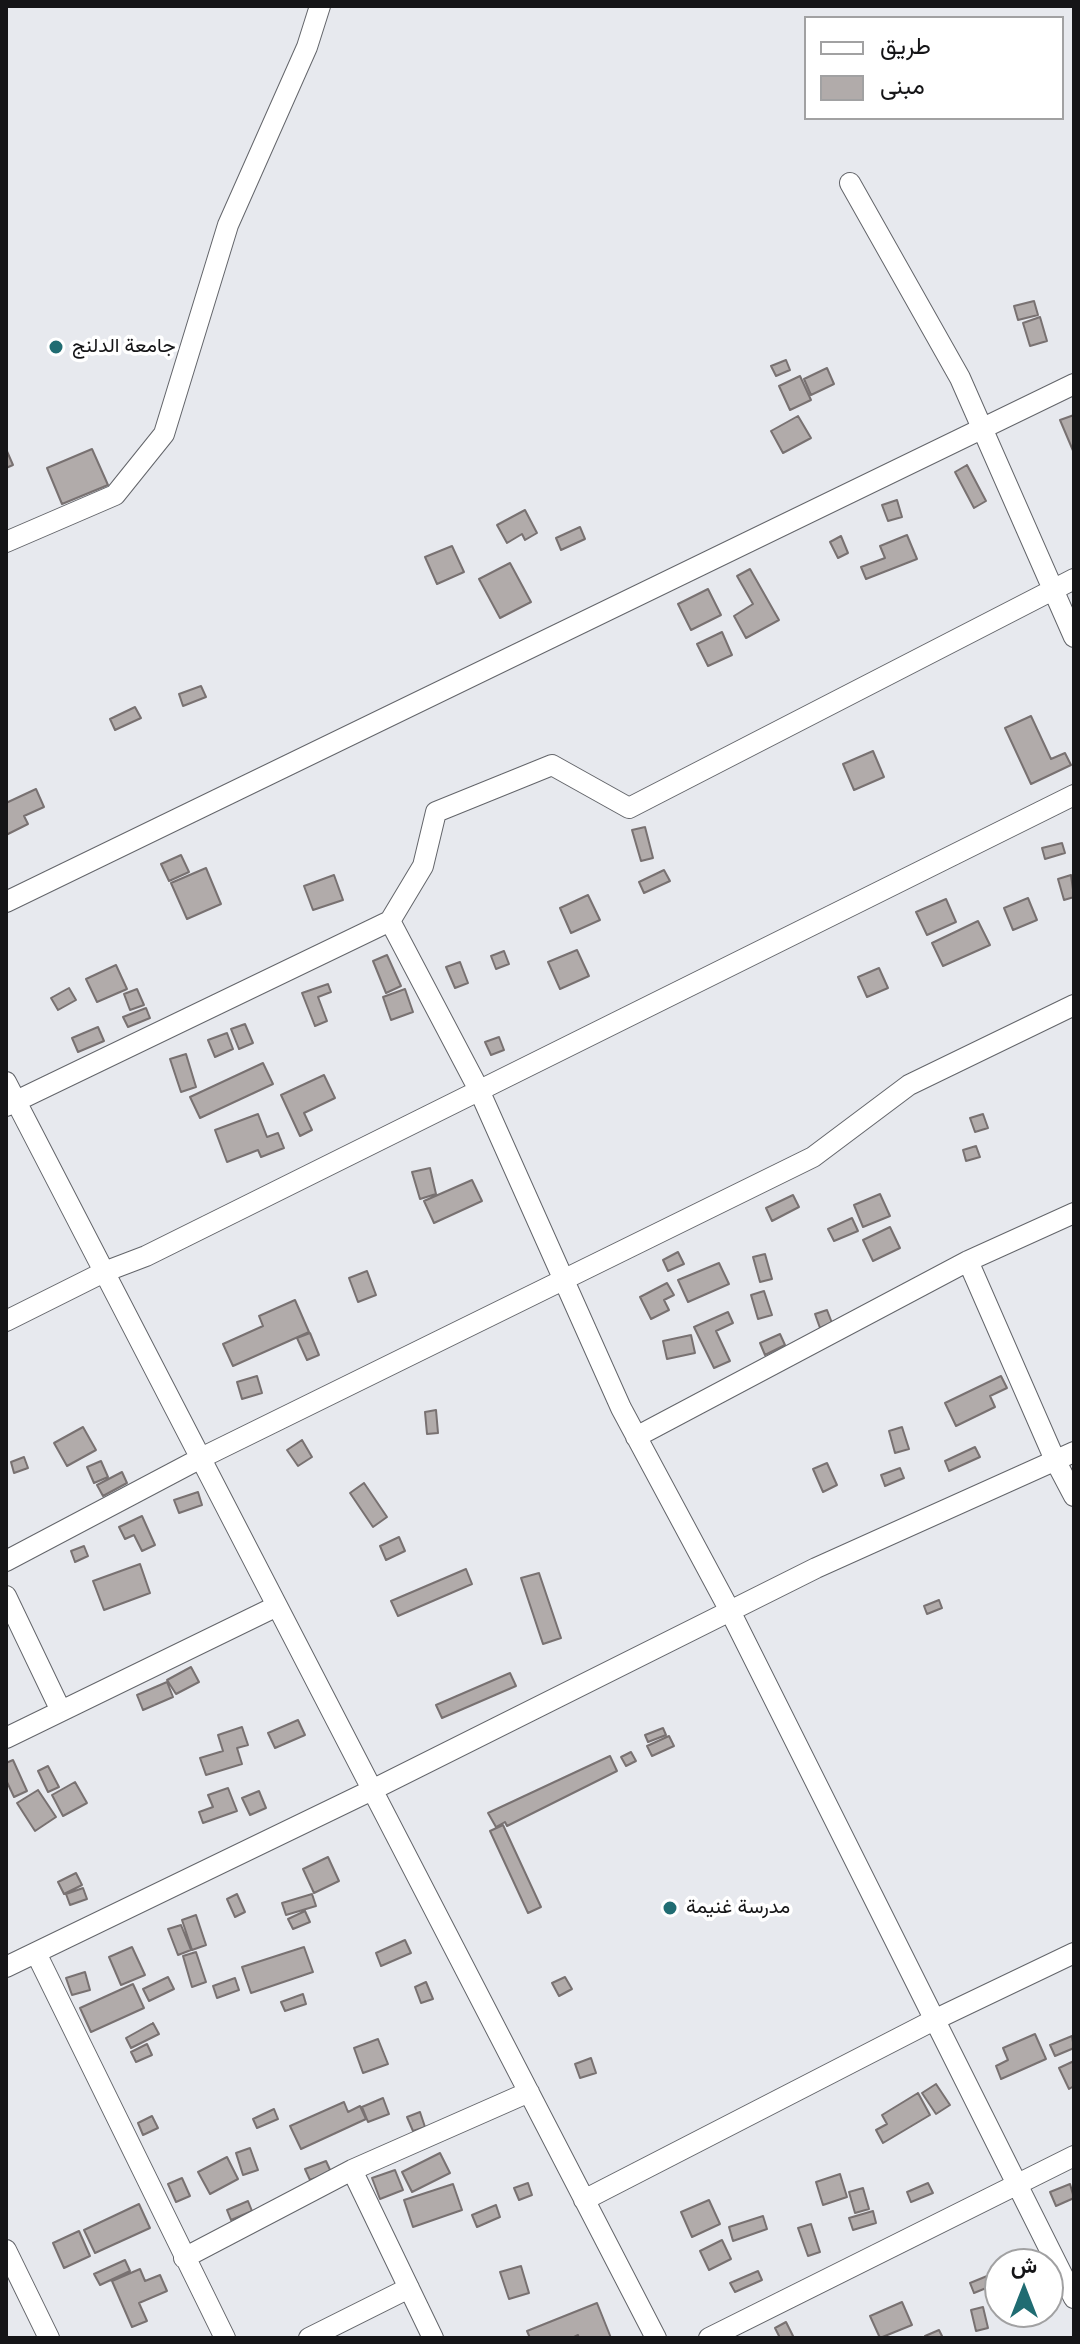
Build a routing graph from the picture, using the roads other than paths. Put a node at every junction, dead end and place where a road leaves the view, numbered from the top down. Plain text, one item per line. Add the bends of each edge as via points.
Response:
1 (320, 6) edge
2 (850, 183) dead end
3 (1074, 384) edge
4 (982, 429) junction
5 (6, 542) edge
6 (1074, 579) edge
7 (1053, 589) junction
8 (1074, 637) edge
9 (1074, 795) edge
10 (6, 902) edge
11 (390, 921) junction
12 (1074, 1005) edge
13 (6, 1082) edge
14 (479, 1090) junction
15 (11, 1104) edge
16 (1074, 1213) edge
17 (968, 1261) junction
18 (104, 1272) junction
19 (563, 1279) junction
20 (6, 1321) edge
21 (636, 1437) junction
22 (1065, 1456) edge
23 (201, 1458) junction
24 (1074, 1496) edge
25 (6, 1561) edge
26 (6, 1596) edge
27 (277, 1606) junction
28 (730, 1611) junction
29 (61, 1711) junction
30 (6, 1738) edge
31 (372, 1790) junction
32 (36, 1953) junction
33 (1074, 1953) edge
34 (6, 1967) edge
35 (934, 2020) junction
36 (529, 2092) junction
37 (1074, 2156) edge
38 (352, 2170) junction
39 (1016, 2184) junction
40 (584, 2200) junction
41 (6, 2250) edge
42 (184, 2258) junction
43 (409, 2288) junction
44 (1074, 2298) edge
45 (49, 2338) edge
46 (225, 2338) edge
47 (309, 2338) edge
48 (433, 2338) edge
49 (656, 2338) edge
50 (709, 2338) edge

1 - 5 street via 228,225 164,434 115,495
2 - 4 street via 960,378
3 - 4 street
4 - 7 street
4 - 10 street
6 - 7 street
7 - 8 street
7 - 11 street via 629,808 552,765 436,812 423,866
9 - 14 street
11 - 14 street
11 - 15 street
12 - 19 street via 909,1085 813,1157
13 - 15 street
14 - 18 street
14 - 19 street
15 - 18 street
16 - 17 street
17 - 21 street
17 - 22 street
18 - 20 street
18 - 23 street
19 - 21 street
19 - 23 street
21 - 28 street
22 - 24 street
22 - 28 street
23 - 25 street
23 - 27 street
26 - 29 street
27 - 29 street
27 - 31 street
28 - 31 street
28 - 35 street
29 - 30 street
31 - 32 street
31 - 36 street
32 - 34 street
32 - 42 street
33 - 35 street
35 - 39 street
35 - 40 street
36 - 38 street
36 - 40 street
37 - 39 street
38 - 42 street
38 - 43 street
39 - 44 street
39 - 50 street
40 - 49 street
41 - 45 street
42 - 46 street
43 - 47 street
43 - 48 street

